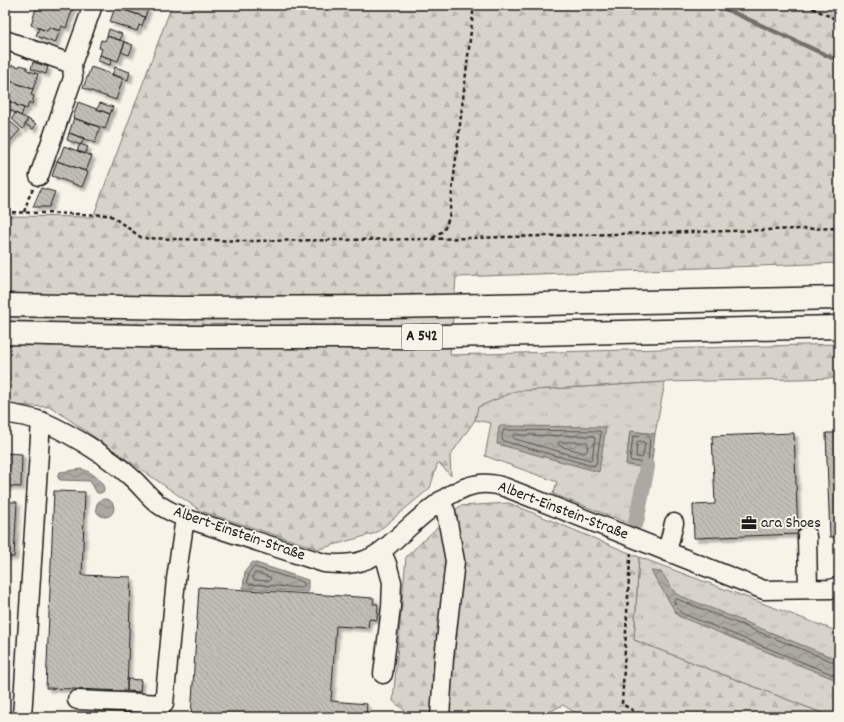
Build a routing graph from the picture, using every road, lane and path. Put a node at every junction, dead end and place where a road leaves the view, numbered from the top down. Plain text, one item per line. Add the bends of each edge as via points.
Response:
1 (93, 5) edge
2 (474, 5) edge
3 (806, 5) edge
4 (839, 21) edge
5 (6, 45) edge
6 (72, 64) junction
7 (39, 176) joint
8 (5, 212) edge
9 (24, 212) junction
10 (839, 228) edge
11 (432, 239) junction
12 (839, 298) edge
13 (5, 306) edge
14 (839, 327) edge
15 (5, 333) edge
16 (5, 413) edge
17 (41, 421) junction
18 (440, 501) junction
19 (185, 518) junction
20 (674, 523) dead end
21 (807, 536) dead end
22 (636, 540) junction
23 (382, 552) junction
24 (667, 552) junction
25 (839, 586) edge
26 (808, 589) junction
27 (382, 674) dead end
28 (77, 700) dead end
29 (22, 717) edge
30 (440, 717) edge
31 (644, 717) edge

1 - 6 street
2 - 11 path via 449,218 444,230
3 - 4 path
5 - 6 street
6 - 7 street via 73,78
7 - 9 path
8 - 9 path
9 - 11 path via 110,216 142,238 246,241
10 - 11 path
12 - 13 highway, A 542 via 382,307
14 - 15 highway, A 542 via 401,337 182,337
16 - 17 street, Albert-Einstein-Straße
17 - 19 street, Albert-Einstein-Straße via 104,456 133,479 158,504
17 - 29 street
18 - 22 street, Albert-Einstein-Straße via 455,491 488,483 507,488
18 - 23 street, Albert-Einstein-Straße
18 - 30 street via 446,512 455,561
19 - 23 street, Albert-Einstein-Straße via 324,563 356,563
19 - 28 street via 176,579 164,704
20 - 24 street
21 - 26 street
22 - 24 street, Albert-Einstein-Straße
22 - 31 path via 630,559 622,704
23 - 27 street via 392,582
24 - 26 street, Albert-Einstein-Straße via 764,590
25 - 26 street, Albert-Einstein-Straße via 831,589

